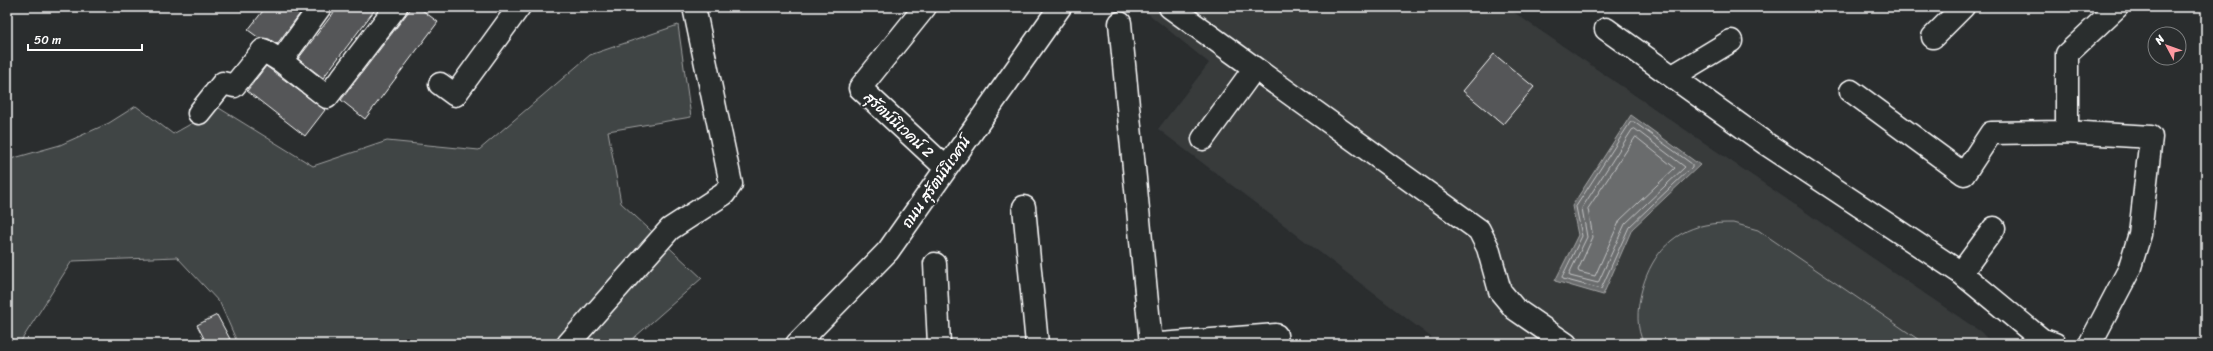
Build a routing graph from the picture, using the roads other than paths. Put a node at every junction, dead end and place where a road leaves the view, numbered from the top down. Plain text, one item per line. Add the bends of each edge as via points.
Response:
1 (320, 7) edge
2 (396, 7) edge
3 (518, 7) edge
4 (694, 7) edge
5 (926, 7) edge
6 (1060, 7) edge
7 (1170, 7) edge
8 (1964, 7) edge
9 (2116, 7) edge
10 (1120, 23) dead end
11 (1606, 29) dead end
12 (1933, 37) dead end
13 (1731, 41) dead end
14 (281, 61) junction
15 (1254, 69) junction
16 (1673, 76) junction
17 (440, 84) dead end
18 (1850, 92) dead end
19 (199, 113) dead end
20 (2067, 132) junction
21 (1203, 139) dead end
22 (946, 168) junction
23 (1024, 207) dead end
24 (1994, 228) dead end
25 (935, 264) dead end
26 (1961, 273) junction
27 (568, 344) edge
28 (797, 344) edge
29 (939, 344) edge
30 (1036, 344) edge
31 (1151, 344) edge
32 (1160, 344) edge
33 (1277, 344) edge
34 (1566, 344) edge
35 (2055, 344) edge
36 (2090, 344) edge

1 - 14 street
2 - 14 street via 327,97
3 - 17 street via 455,95
4 - 27 street via 731,184 724,194 670,229
5 - 22 street, สุรัตน์นิเวคน์ 2 via 860,88
6 - 22 street, ถนน สุรัตน์นิเวศน์
7 - 15 street
8 - 12 street
9 - 20 street via 2067,54
10 - 31 street
11 - 16 street
13 - 16 street
14 - 19 street via 263,50 234,86 223,83
15 - 21 street
15 - 34 street via 1479,230 1488,248 1500,291 1515,309
16 - 26 street via 1765,143
18 - 20 street via 1964,174 1991,134
20 - 36 street via 2151,136 2140,234 2130,270
22 - 28 street, ถนน สุรัตน์นิเวศน์ via 888,251
23 - 30 street
24 - 26 street
25 - 29 street
26 - 35 street via 2041,339
32 - 33 street via 1276,335

